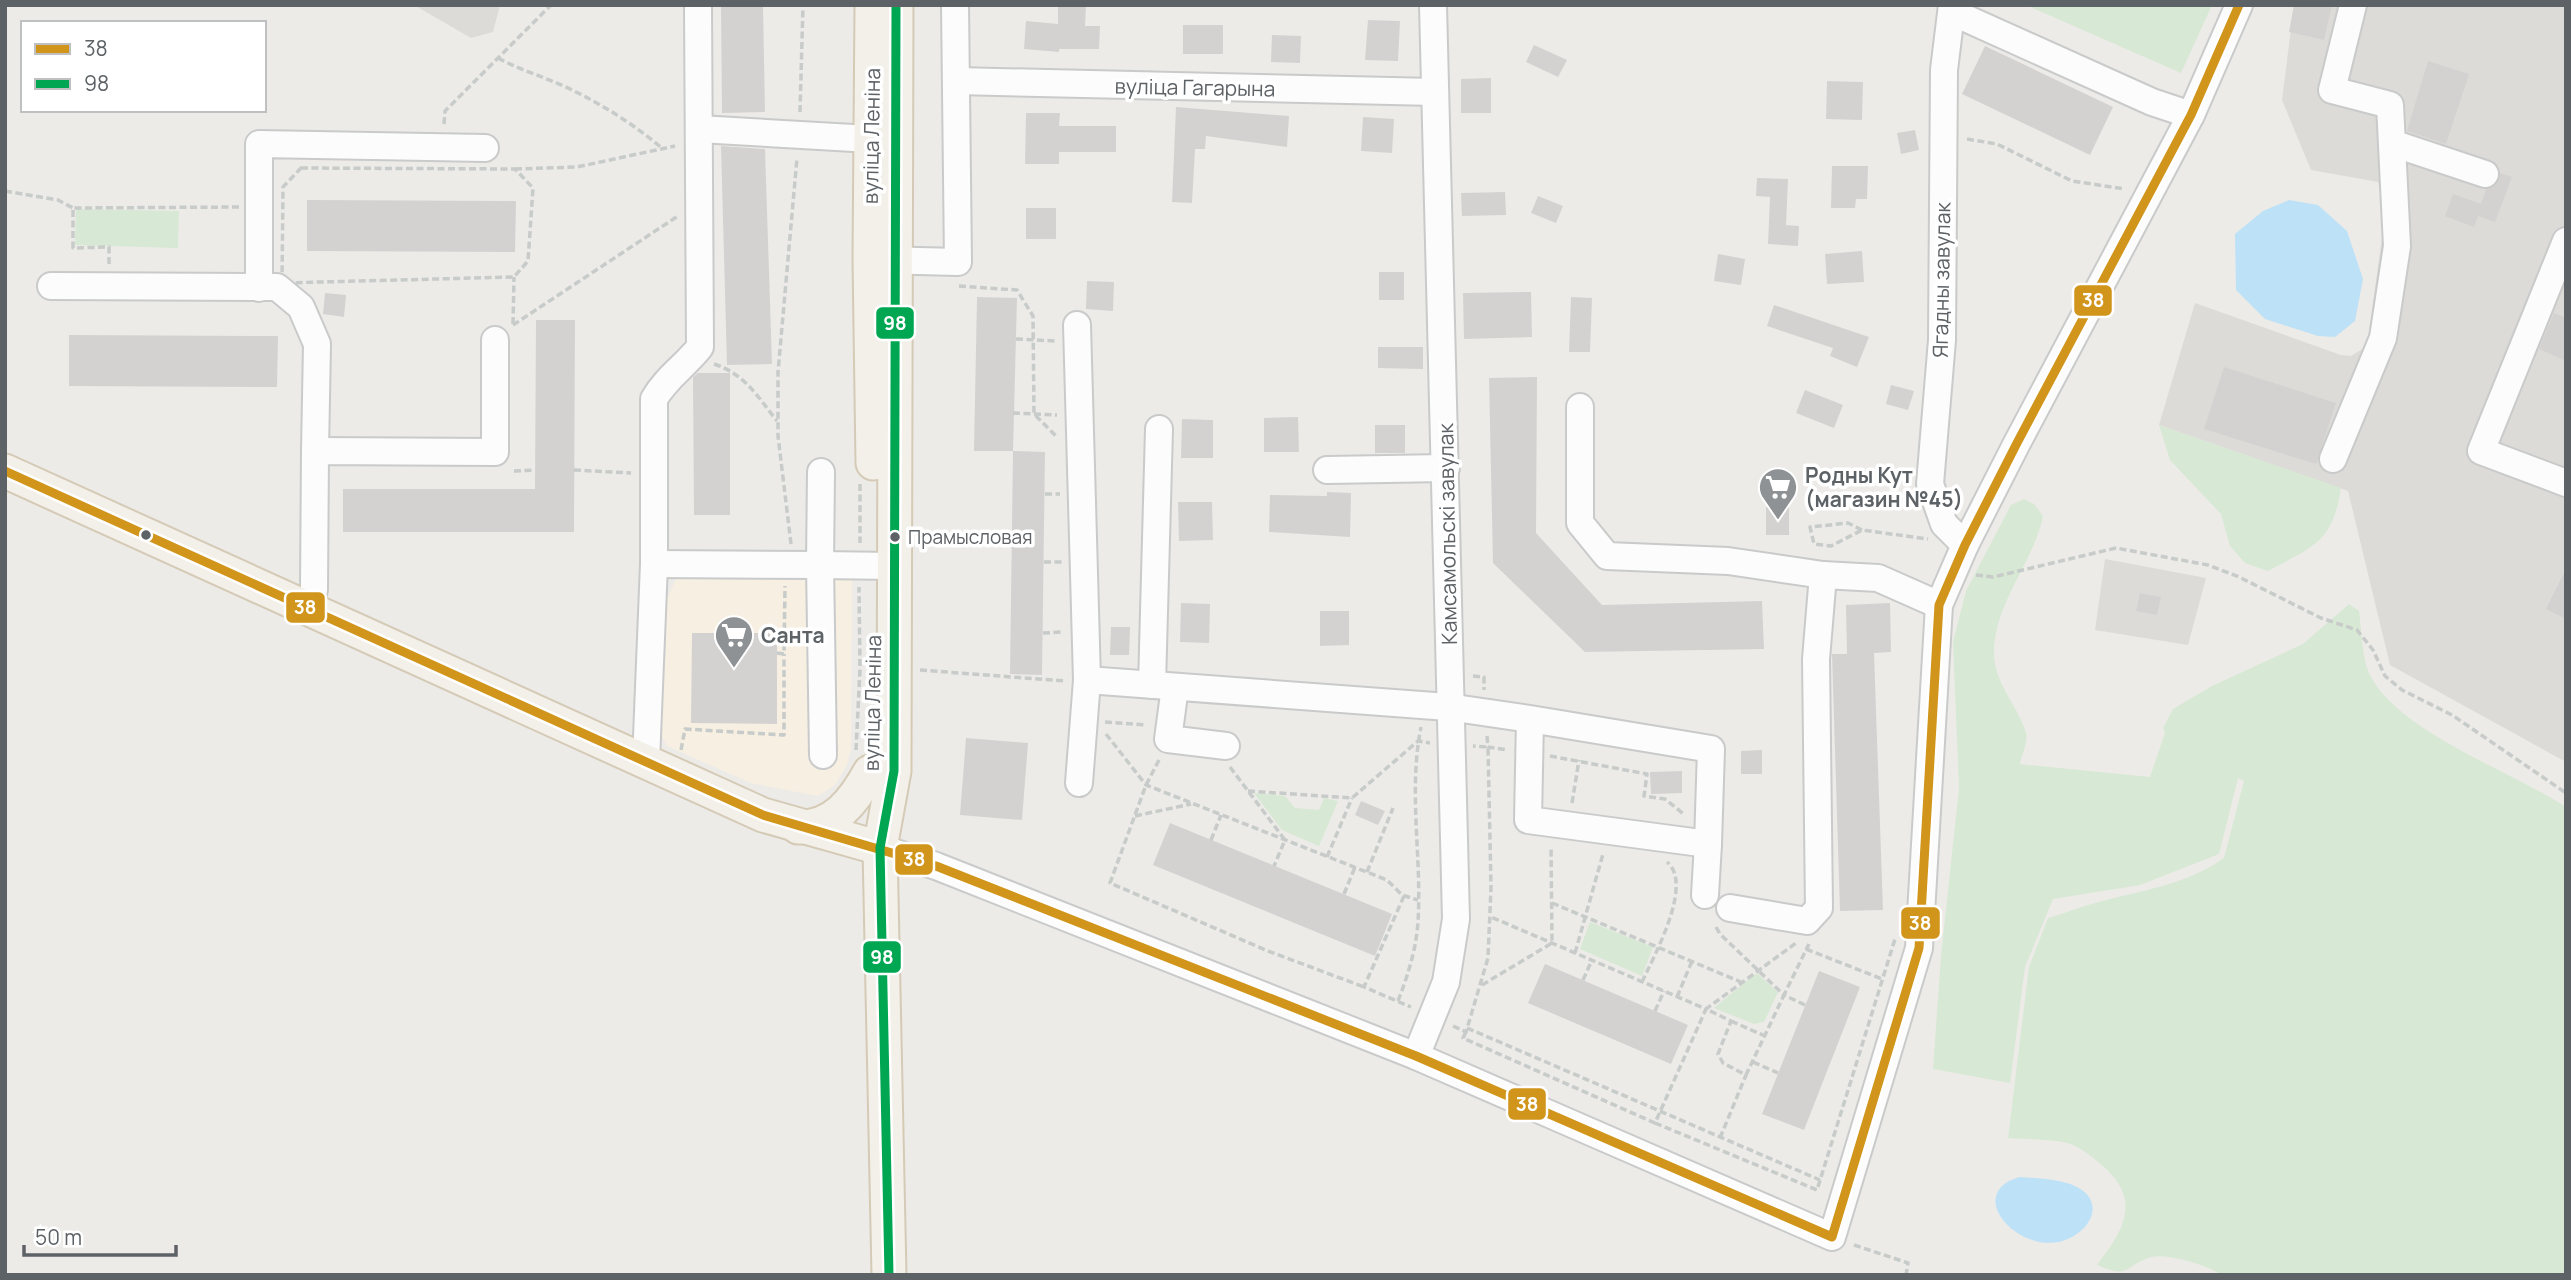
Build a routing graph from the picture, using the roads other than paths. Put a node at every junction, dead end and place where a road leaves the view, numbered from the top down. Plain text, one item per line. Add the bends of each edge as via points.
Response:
1 (698, 5) edge
2 (872, 5) edge
3 (896, 5) edge
4 (955, 5) edge
5 (1433, 5) edge
6 (2239, 5) edge
7 (2353, 5) edge
8 (1952, 8) edge
9 (956, 81) junction
10 (1435, 92) junction
11 (2191, 116) junction
12 (699, 135) junction
13 (884, 140) junction
14 (2392, 143) junction
15 (485, 148) dead end
16 (2485, 174) dead end
17 (2566, 241) edge
18 (883, 260) junction
19 (51, 286) dead end
20 (259, 288) junction
21 (507, 334) road end
22 (1078, 334) road end
23 (1580, 407) dead end
24 (1159, 429) dead end
25 (315, 451) junction
26 (2333, 459) dead end
27 (1446, 468) junction
28 (1327, 470) dead end
29 (5, 471) edge
30 (821, 472) dead end
31 (2566, 483) edge
32 (1959, 540) junction
33 (821, 556) junction
34 (654, 564) junction
35 (873, 566) junction
36 (1824, 575) junction
37 (1939, 605) junction
38 (307, 610) junction
39 (1081, 681) junction
40 (1163, 686) junction
41 (1448, 707) junction
42 (1530, 719) junction
43 (646, 752) junction
44 (823, 755) dead end
45 (1227, 755) road end
46 (862, 765) junction
47 (1079, 783) dead end
48 (797, 827) junction
49 (1708, 838) junction
50 (880, 848) junction
51 (1696, 898) road end
52 (1722, 916) road end
53 (1416, 1056) junction
54 (889, 1275) edge

1 - 12 street
2 - 13 main road, вуліца Леніна
3 - 13 main road, вуліца Леніна
4 - 9 street
5 - 10 street, Камсамольскі завулак
6 - 11 street
7 - 14 street via 2332,90 2390,105
8 - 11 street
8 - 32 street, Ягадны завулак via 1944,71 1942,340 1930,484 1944,524
9 - 10 street, вуліца Гагарына
9 - 18 street via 958,262
10 - 27 street, Камсамольскі завулак
11 - 32 street
12 - 13 street via 799,134
12 - 34 street via 700,348 664,381 654,398
13 - 18 main road, вуліца Леніна
14 - 16 street
14 - 26 street via 2397,246 2383,338
15 - 20 street via 259,144 271,208
17 - 31 street via 2481,451
18 - 35 main road, вуліца Леніна
19 - 20 street
20 - 25 street via 276,287 301,307 317,344
21 - 25 street via 495,452
22 - 39 street
23 - 36 street via 1580,523 1607,556 1728,561
24 - 40 street
25 - 38 street via 314,590
27 - 28 street
27 - 41 street, Камсамольскі завулак
29 - 38 main road
30 - 33 street
32 - 37 street via 1954,571
33 - 34 street
33 - 35 street
33 - 44 street
34 - 43 street
35 - 46 main road, вуліца Леніна
35 - 50 main road, вуліца Леніна via 894,771
36 - 37 street via 1878,578
36 - 52 street via 1816,659 1819,908 1807,921
37 - 53 street via 1919,948 1832,1237
38 - 43 main road
39 - 40 street
39 - 47 street
40 - 41 street
40 - 45 street via 1168,733
41 - 42 street
41 - 53 street, Камсамольскі завулак via 1456,919 1446,982
42 - 49 street via 1711,749
42 - 49 street via 1528,820
43 - 48 main road via 763,815
46 - 48 main road via 847,808 825,822
46 - 50 main road, вуліца Леніна
48 - 50 main road
49 - 51 street
50 - 53 street
50 - 54 main road

